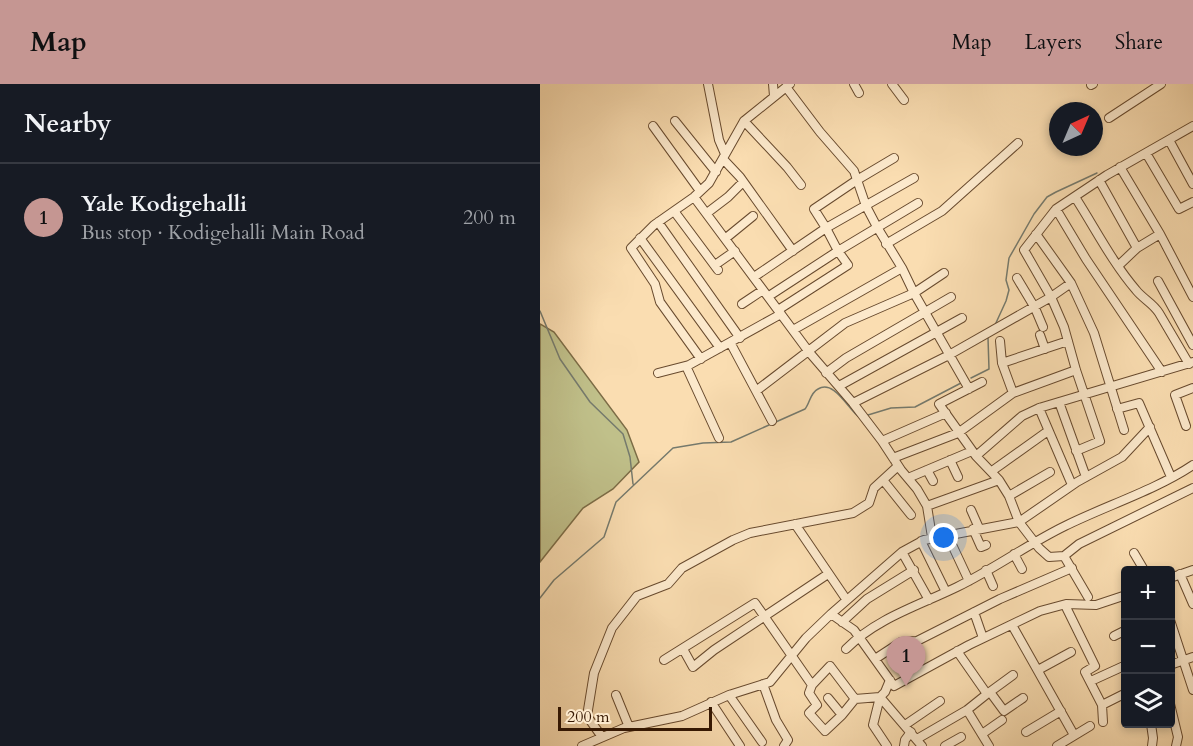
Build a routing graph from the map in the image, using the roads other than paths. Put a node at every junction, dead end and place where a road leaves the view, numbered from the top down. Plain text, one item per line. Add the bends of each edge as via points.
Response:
1 (708, 84) edge
2 (773, 84) edge
3 (854, 84) edge
4 (892, 84) edge
5 (1161, 84) edge
6 (788, 86) edge
7 (859, 93) dead end
8 (774, 96) junction
9 (904, 100) dead end
10 (1109, 118) dead end
11 (675, 121) dead end
12 (744, 121) junction
13 (653, 126) dead end
14 (1192, 128) edge
15 (1169, 140) junction
16 (1017, 143) dead end
17 (1146, 153) junction
18 (724, 156) junction
19 (894, 158) dead end
20 (1120, 167) junction
21 (716, 172) junction
22 (914, 178) dead end
23 (857, 180) junction
24 (1099, 180) junction
25 (743, 182) junction
26 (1193, 184) edge
27 (801, 185) dead end
28 (697, 194) junction
29 (1075, 197) junction
30 (1193, 202) edge
31 (918, 203) dead end
32 (866, 206) junction
33 (1056, 209) junction
34 (674, 211) junction
35 (707, 213) junction
36 (753, 216) dead end
37 (656, 223) junction
38 (877, 227) junction
39 (826, 228) junction
40 (1036, 234) junction
41 (1160, 234) junction
42 (640, 238) junction
43 (726, 238) junction
44 (886, 244) junction
45 (1137, 248) junction
46 (735, 251) junction
47 (793, 251) junction
48 (838, 251) junction
49 (1118, 266) junction
50 (902, 268) junction
51 (944, 273) dead end
52 (754, 278) junction
53 (1017, 278) dead end
54 (1158, 281) dead end
55 (1071, 283) junction
56 (766, 293) junction
57 (914, 293) junction
58 (951, 297) dead end
59 (1050, 297) junction
60 (1193, 297) edge
61 (742, 304) dead end
62 (1035, 308) junction
63 (926, 312) junction
64 (780, 313) junction
65 (962, 318) dead end
66 (1043, 327) dead end
67 (793, 330) junction
68 (936, 332) junction
69 (1040, 335) dead end
70 (740, 338) junction
71 (1000, 341) dead end
72 (1068, 341) junction
73 (731, 344) junction
74 (1193, 345) edge
75 (720, 348) junction
76 (1045, 349) junction
77 (809, 352) junction
78 (949, 355) junction
79 (701, 359) junction
80 (1002, 363) junction
81 (1191, 363) edge
82 (686, 366) junction
83 (1076, 370) junction
84 (826, 372) junction
85 (1162, 372) junction
86 (658, 373) dead end
87 (982, 382) dead end
88 (839, 386) junction
89 (1109, 387) junction
90 (1193, 388) edge
91 (969, 389) junction
92 (756, 391) junction
93 (1013, 393) junction
94 (1085, 394) junction
95 (1059, 402) junction
96 (853, 403) junction
97 (1039, 408) junction
98 (1117, 409) junction
99 (946, 413) junction
100 (772, 421) dead end
101 (1186, 426) dead end
102 (1150, 427) junction
103 (1124, 430) dead end
104 (1048, 431) junction
105 (958, 433) junction
106 (718, 438) dead end
107 (882, 441) junction
108 (1076, 451) junction
109 (974, 454) junction
110 (893, 458) junction
111 (950, 460) junction
112 (898, 466) junction
113 (1192, 468) edge
114 (927, 470) junction
115 (992, 471) junction
116 (1050, 472) dead end
117 (958, 477) dead end
118 (1086, 477) junction
119 (1171, 477) junction
120 (908, 478) junction
121 (883, 480) junction
122 (999, 480) junction
123 (933, 481) dead end
124 (1072, 485) junction
125 (1193, 488) edge
126 (1009, 496) junction
127 (927, 506) junction
128 (971, 510) dead end
129 (911, 515) dead end
130 (1019, 522) junction
131 (795, 524) junction
132 (976, 529) junction
133 (946, 534) junction
134 (932, 537) junction
135 (921, 541) junction
136 (1034, 542) junction
137 (986, 545) dead end
138 (902, 552) junction
139 (1134, 553) dead end
140 (1014, 554) junction
141 (1064, 556) junction
142 (1142, 566) edge
143 (1072, 568) junction
144 (1022, 569) dead end
145 (914, 570) junction
146 (986, 570) junction
147 (1193, 570) edge
148 (828, 574) junction
149 (1180, 574) junction
150 (1175, 576) edge
151 (969, 581) junction
152 (993, 586) dead end
153 (946, 592) junction
154 (1121, 596) edge
155 (1088, 597) dead end
156 (846, 599) junction
157 (929, 600) junction
158 (1193, 604) edge
159 (1065, 605) junction
160 (974, 612) junction
161 (831, 614) junction
162 (765, 618) junction
163 (842, 622) junction
164 (1012, 625) junction
165 (1175, 630) edge
166 (1121, 632) edge
167 (859, 636) junction
168 (1114, 636) dead end
169 (983, 638) junction
170 (846, 649) dead end
171 (683, 650) junction
172 (957, 651) junction
173 (1071, 652) dead end
174 (791, 657) junction
175 (875, 659) junction
176 (1189, 659) edge
177 (664, 660) dead end
178 (1121, 667) edge
179 (1038, 670) junction
180 (1013, 675) dead end
181 (890, 680) junction
182 (1091, 681) junction
183 (764, 684) junction
184 (812, 685) junction
185 (1193, 690) edge
186 (988, 693) junction
187 (616, 695) dead end
188 (729, 695) junction
189 (1121, 695) edge
190 (880, 697) junction
191 (828, 698) dead end
192 (1023, 698) dead end
193 (855, 699) junction
194 (940, 701) dead end
195 (711, 702) junction
196 (1102, 705) junction
197 (967, 710) junction
198 (1061, 711) junction
199 (842, 715) junction
200 (1002, 720) dead end
201 (1103, 722) dead end
202 (905, 725) junction
203 (1175, 725) edge
204 (1090, 726) dead end
205 (629, 727) junction
206 (1151, 728) edge
207 (910, 732) junction
208 (1026, 732) dead end
209 (982, 734) junction
210 (1074, 735) junction
211 (602, 737) junction
212 (961, 737) dead end
213 (917, 739) junction
214 (762, 742) dead end
215 (788, 744) edge
216 (582, 746) edge
217 (740, 746) edge
218 (887, 746) edge
219 (904, 746) edge
220 (922, 746) edge
221 (945, 746) edge
222 (989, 746) edge
223 (1057, 746) edge
224 (1152, 746) edge
225 (1176, 746) edge

1 - 18 street
2 - 8 street
3 - 7 street
4 - 9 street
5 - 10 street
6 - 8 street
6 - 23 street
8 - 12 street
11 - 21 street
12 - 18 street
12 - 27 street
13 - 28 street
14 - 15 street
15 - 17 street
15 - 26 street
16 - 44 street via 942,211
17 - 20 street
17 - 30 street via 1179,209
18 - 21 street
18 - 25 street
19 - 23 street
20 - 24 street
20 - 41 street
21 - 28 street
22 - 32 street
23 - 32 street
23 - 39 street via 814,209
24 - 29 street
24 - 45 street
25 - 35 street
25 - 47 street
28 - 34 street
28 - 35 street
29 - 33 street
29 - 49 street
31 - 38 street
32 - 38 street
32 - 39 street
33 - 40 street
33 - 85 street
34 - 37 street
34 - 46 street via 716,268
35 - 43 street
36 - 43 street
37 - 42 street
37 - 70 street
38 - 44 street
38 - 48 street
39 - 47 street
39 - 48 street
40 - 55 street
40 - 59 street via 1024,250
41 - 45 street
41 - 60 street
42 - 75 street
42 - 79 street via 631,248 655,284 660,302
43 - 46 street
44 - 50 street
45 - 49 street
46 - 52 street
47 - 52 street
48 - 56 street
48 - 64 street via 848,265
49 - 81 street via 1137,292 1154,306
50 - 57 street
50 - 67 street
51 - 57 street
52 - 56 street
53 - 62 street
54 - 74 street
55 - 59 street
55 - 89 street via 1094,333
56 - 61 street
56 - 64 street
57 - 63 street
57 - 77 street via 845,323
58 - 63 street
59 - 62 street
59 - 72 street
62 - 66 street
62 - 78 street
63 - 68 street
63 - 84 street
64 - 67 street
64 - 70 street
65 - 68 street
67 - 77 street
68 - 78 street
68 - 88 street
69 - 76 street
70 - 73 street
71 - 80 street
72 - 76 street
72 - 83 street
73 - 75 street
73 - 92 street
75 - 79 street
76 - 80 street
77 - 84 street
77 - 92 street
78 - 91 street
78 - 96 street
79 - 82 street
80 - 93 street
81 - 85 street
82 - 86 street
82 - 106 street
83 - 93 street
83 - 94 street
84 - 88 street
85 - 89 street
87 - 91 street
88 - 96 street
89 - 94 street
89 - 98 street
90 - 101 street via 1175,395
91 - 99 street via 939,404
92 - 100 street
93 - 105 street
94 - 95 street
94 - 108 street via 1100,441
95 - 97 street
95 - 108 street
96 - 107 street
97 - 104 street
97 - 109 street via 1022,416
98 - 102 street via 1139,403
98 - 103 street
99 - 105 street
99 - 107 street
102 - 118 street via 1122,457
102 - 119 street
104 - 115 street
104 - 124 street
105 - 109 street
105 - 110 street
107 - 110 street
108 - 118 street
109 - 111 street
109 - 115 street
110 - 112 street
111 - 114 street
111 - 117 street
112 - 120 street
112 - 121 street
113 - 119 street
114 - 120 street
114 - 123 street
115 - 122 street
116 - 126 street
118 - 124 street
119 - 136 street
120 - 127 street
121 - 129 street
121 - 131 street via 874,488 869,503 853,513
122 - 126 street
122 - 127 street
124 - 130 street
125 - 141 street via 1079,544
126 - 130 street
127 - 134 street
128 - 132 street
130 - 132 street
130 - 136 street
131 - 148 street
131 - 211 street via 733,540 682,568 668,584 637,596 612,628 594,673 587,716
132 - 133 street
132 - 137 street via 981,547
133 - 134 street
133 - 151 street
134 - 135 street
135 - 138 street
135 - 153 street
136 - 140 street
136 - 141 street via 1049,557
138 - 145 street
138 - 156 street
139 - 142 street
140 - 144 street
140 - 146 street
141 - 143 street
143 - 155 street
143 - 160 street
145 - 157 street
145 - 163 street via 867,599
146 - 151 street
146 - 152 street
147 - 149 street
148 - 156 street
148 - 162 street
149 - 150 street
149 - 158 street
151 - 153 street
153 - 157 street
154 - 159 street via 1096,605
156 - 161 street
157 - 167 street via 889,617
159 - 164 street via 1040,611
159 - 182 street via 1095,666 1085,672
160 - 169 street
160 - 175 street via 917,642 902,642
161 - 163 street
161 - 174 street
162 - 171 street via 755,603
162 - 171 street via 693,668
162 - 174 street
163 - 167 street
164 - 169 street
164 - 179 street
165 - 176 street
166 - 168 street
167 - 170 street
167 - 175 street
169 - 172 street
171 - 177 street
172 - 181 street via 894,686
172 - 186 street
173 - 179 street
174 - 183 street
174 - 184 street
175 - 181 street
176 - 185 street
178 - 182 street
179 - 198 street
180 - 186 street
181 - 190 street
182 - 196 street
183 - 188 street
183 - 215 street
184 - 193 street via 830,666
184 - 199 street via 809,693 817,705 809,713 820,726 825,731
186 - 192 street via 1004,711
186 - 197 street
187 - 205 street
188 - 195 street
188 - 214 street
189 - 196 street
190 - 193 street
190 - 202 street
190 - 218 street via 873,725
191 - 199 street
193 - 199 street
194 - 202 street
195 - 205 street via 682,716
195 - 217 street
196 - 201 street
197 - 209 street
197 - 213 street
198 - 208 street
198 - 210 street
200 - 209 street
202 - 207 street
203 - 225 street
204 - 210 street
205 - 211 street
206 - 224 street
207 - 213 street
207 - 219 street
209 - 222 street
210 - 223 street
211 - 216 street
212 - 221 street
213 - 220 street

